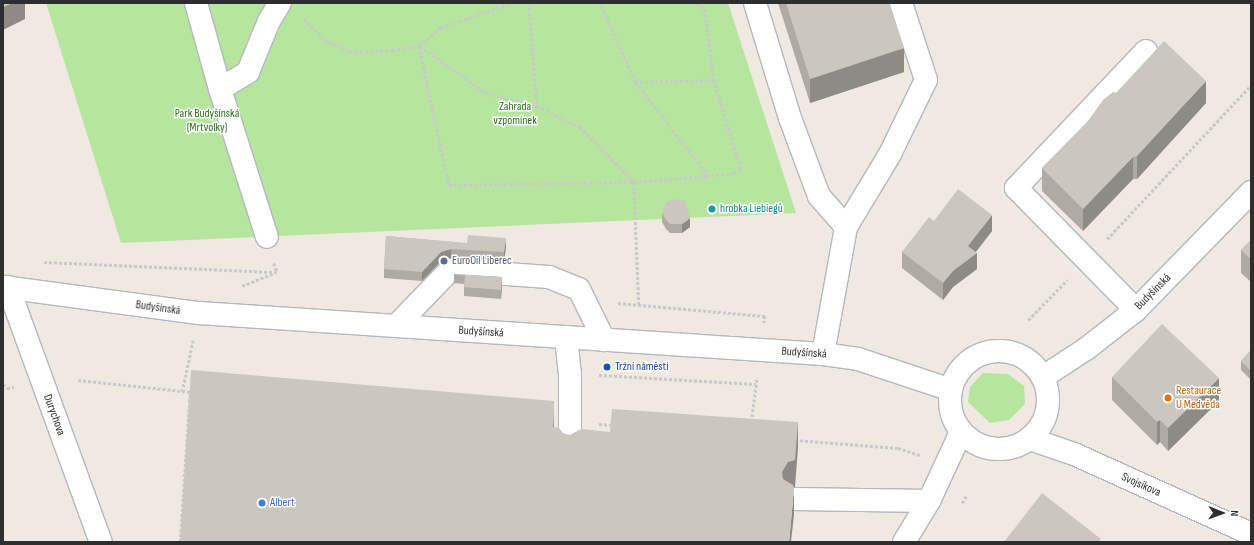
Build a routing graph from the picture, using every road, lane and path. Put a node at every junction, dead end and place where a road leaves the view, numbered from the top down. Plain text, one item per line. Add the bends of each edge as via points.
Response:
1 (196, 3) edge
2 (280, 3) edge
3 (511, 3) edge
4 (529, 3) edge
5 (600, 3) edge
6 (698, 3) edge
7 (755, 3) edge
8 (901, 3) edge
9 (299, 15) dead end
10 (419, 46) junction
11 (1146, 51) dead end
12 (714, 80) junction
13 (635, 82) junction
14 (1251, 85) edge
15 (220, 89) junction
16 (537, 106) junction
17 (708, 176) junction
18 (634, 182) junction
19 (1251, 192) edge
20 (846, 228) junction
21 (267, 237) dead end
22 (1087, 260) junction
23 (42, 262) dead end
24 (5, 287) edge
25 (237, 288) dead end
26 (612, 302) dead end
27 (639, 305) junction
28 (1136, 310) junction
29 (199, 313) junction
30 (765, 316) dead end
31 (1028, 320) dead end
32 (396, 326) junction
33 (566, 337) junction
34 (604, 340) junction
35 (823, 354) junction
36 (570, 373) junction
37 (1043, 377) junction
38 (78, 380) dead end
39 (3, 384) edge
40 (756, 384) dead end
41 (14, 387) dead end
42 (951, 390) junction
43 (170, 391) dead end
44 (182, 392) dead end
45 (190, 392) edge
46 (961, 432) junction
47 (1030, 439) junction
48 (570, 449) edge
49 (794, 499) edge
50 (930, 500) junction
51 (1251, 534) edge
52 (101, 542) edge
53 (180, 542) edge
54 (904, 542) edge

1 - 15 street
2 - 15 street via 269,21 248,72
3 - 10 path via 440,28
4 - 16 path
5 - 13 path
6 - 12 path via 705,9
7 - 20 street via 790,118 819,196
8 - 20 street via 926,80 890,154
9 - 10 path via 315,27 328,42 350,52
10 - 16 path via 486,92
10 - 18 path via 449,185
11 - 22 street via 1016,188
12 - 13 path
12 - 17 path via 740,169 734,174
13 - 17 path
14 - 22 path
15 - 21 street
16 - 18 path via 580,128
17 - 18 path
18 - 27 path
19 - 28 street, Budyšínská
20 - 35 street
22 - 28 street
22 - 31 path
23 - 25 path via 277,272
24 - 29 street, Budyšínská
24 - 52 street, Durychova
26 - 27 path
27 - 30 path
28 - 37 street, Budyšínská via 1086,349
29 - 32 street, Budyšínská
29 - 44 path
32 - 33 street, Budyšínská
32 - 34 street via 450,270 549,277 579,289
33 - 34 street, Budyšínská
33 - 36 street
34 - 35 street, Budyšínská
35 - 42 street, Budyšínská via 858,360
36 - 40 path
36 - 48 street
37 - 42 street via 1026,359 1011,352 996,351 980,354 967,363 957,375
37 - 47 street via 1048,398 1047,413 1041,428
38 - 43 path
39 - 41 path via 7,388
42 - 46 street via 950,405 953,419
45 - 53 path
46 - 47 street via 972,442 994,449 1017,447
46 - 50 street
47 - 51 street, Svojsíkova via 1074,454
49 - 50 street
50 - 54 street

